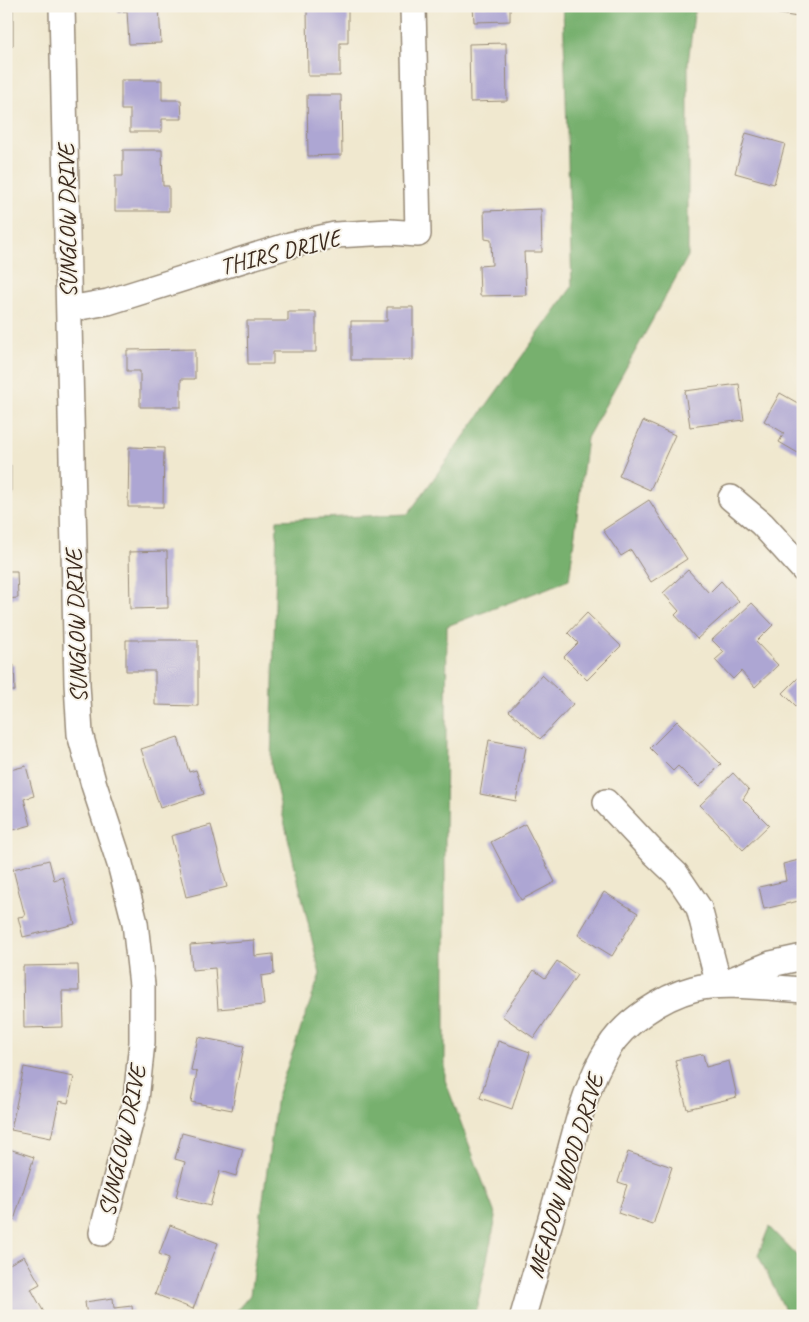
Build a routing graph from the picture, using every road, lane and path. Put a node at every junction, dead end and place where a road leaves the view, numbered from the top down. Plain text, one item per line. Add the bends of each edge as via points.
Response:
1 (62, 6) edge
2 (412, 6) edge
3 (69, 309) junction
4 (731, 498) dead end
5 (803, 569) edge
6 (606, 802) dead end
7 (803, 957) edge
8 (719, 985) junction
9 (803, 990) edge
10 (102, 1233) dead end
11 (523, 1316) edge

1 - 3 street, SUNGLOW DRIVE
2 - 3 street, THIRS DRIVE via 418,234 335,235 108,302
3 - 10 street, SUNGLOW DRIVE via 80,734 135,923 142,985 142,1042 136,1100
4 - 5 street via 762,524
6 - 8 street via 676,874 699,908
7 - 8 street, MEADOW WOOD DRIVE via 771,964
8 - 9 street, MEADOW WOOD DRIVE
8 - 11 street, MEADOW WOOD DRIVE via 694,989 666,999 628,1024 608,1048 594,1075 581,1113

